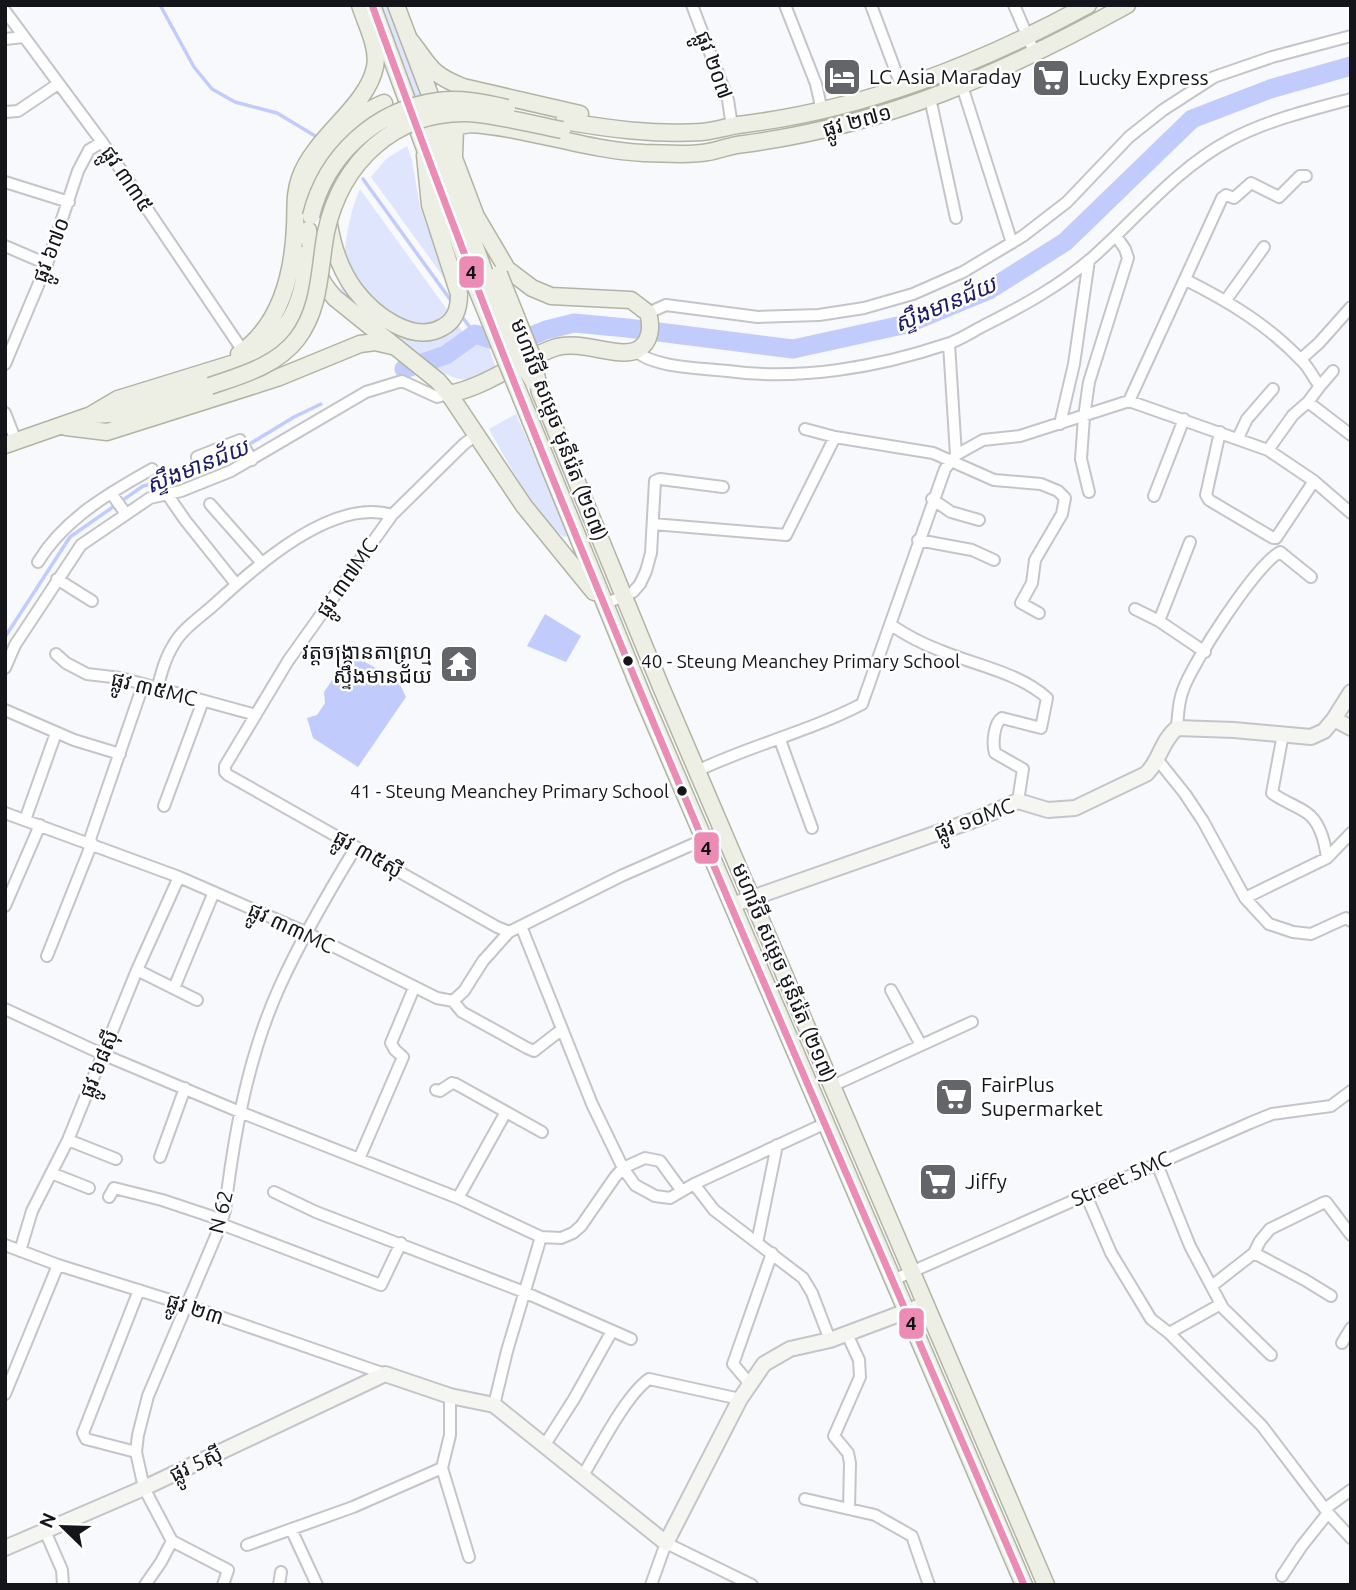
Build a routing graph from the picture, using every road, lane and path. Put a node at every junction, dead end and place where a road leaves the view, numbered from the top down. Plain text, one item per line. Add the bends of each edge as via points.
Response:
1 (360, 5) edge
2 (372, 5) edge
3 (396, 5) edge
4 (692, 5) edge
5 (785, 5) edge
6 (871, 5) edge
7 (1014, 5) edge
8 (1088, 5) edge
9 (1126, 5) edge
10 (5, 11) edge
11 (1351, 36) edge
12 (24, 37) junction
13 (1028, 37) junction
14 (5, 39) edge
15 (409, 39) junction
16 (1035, 54) junction
17 (58, 84) junction
18 (962, 86) junction
19 (902, 88) junction
20 (930, 98) junction
21 (1351, 99) edge
22 (384, 103) dead end
23 (822, 111) junction
24 (5, 112) edge
25 (563, 126) junction
26 (732, 126) junction
27 (432, 131) dead end
28 (102, 142) junction
29 (734, 145) junction
30 (425, 155) junction
31 (454, 156) junction
32 (1306, 176) dead end
33 (5, 182) edge
34 (69, 202) junction
35 (477, 218) junction
36 (956, 218) dead end
37 (329, 222) junction
38 (305, 225) junction
39 (1116, 236) junction
40 (1012, 243) junction
41 (5, 246) edge
42 (1264, 247) dead end
43 (1089, 260) junction
44 (47, 264) junction
45 (487, 280) junction
46 (1186, 280) junction
47 (1226, 300) junction
48 (1351, 307) edge
49 (648, 314) junction
50 (949, 344) junction
51 (243, 351) junction
52 (636, 351) junction
53 (404, 352) junction
54 (1301, 359) junction
55 (5, 364) edge
56 (217, 369) junction
57 (1333, 371) dead end
58 (1320, 386) junction
59 (1273, 389) dead end
60 (450, 394) junction
61 (1129, 401) junction
62 (1308, 402) junction
63 (5, 413) edge
64 (91, 415) junction
65 (1084, 417) junction
66 (1184, 419) junction
67 (1060, 424) junction
68 (60, 426) junction
69 (806, 429) dead end
70 (1220, 432) junction
71 (476, 435) junction
72 (1351, 435) edge
73 (835, 437) junction
74 (1238, 438) junction
75 (11, 443) edge
76 (1268, 450) junction
77 (5, 457) edge
78 (197, 457) dead end
79 (250, 457) junction
80 (953, 458) junction
81 (152, 469) dead end
82 (1314, 481) junction
83 (723, 487) dead end
84 (1089, 492) dead end
85 (167, 494) junction
86 (113, 496) junction
87 (1154, 496) dead end
88 (932, 499) junction
89 (210, 504) dead end
90 (124, 511) junction
91 (1351, 513) edge
92 (392, 514) junction
93 (979, 520) dead end
94 (653, 524) junction
95 (1276, 538) junction
96 (918, 540) junction
97 (1190, 542) dead end
98 (1280, 552) junction
99 (994, 560) dead end
100 (38, 562) dead end
101 (262, 563) junction
102 (1311, 577) dead end
103 (57, 579) junction
104 (236, 583) junction
105 (623, 596) junction
106 (92, 601) dead end
107 (604, 604) junction
108 (1135, 609) dead end
109 (1039, 613) dead end
110 (1159, 621) junction
111 (891, 625) junction
112 (1205, 652) junction
113 (56, 654) dead end
114 (5, 668) edge
115 (143, 685) junction
116 (157, 690) junction
117 (1351, 692) edge
118 (203, 701) junction
119 (5, 710) edge
120 (256, 715) junction
121 (1334, 719) junction
122 (1351, 728) edge
123 (1177, 729) junction
124 (56, 733) junction
125 (1283, 734) junction
126 (780, 740) junction
127 (120, 754) junction
128 (1157, 759) junction
129 (697, 771) junction
130 (228, 775) joint
131 (1018, 801) junction
132 (164, 806) dead end
133 (5, 813) edge
134 (25, 820) junction
135 (40, 825) junction
136 (812, 828) dead end
137 (723, 831) junction
138 (1351, 833) edge
139 (704, 839) junction
140 (90, 842) junction
141 (356, 847) junction
142 (1327, 858) junction
143 (179, 877) junction
144 (214, 892) junction
145 (751, 897) junction
146 (1245, 898) junction
147 (732, 905) junction
148 (5, 906) edge
149 (1351, 921) edge
150 (521, 926) junction
151 (305, 932) junction
152 (509, 932) junction
153 (47, 956) dead end
154 (137, 970) junction
155 (174, 988) junction
156 (414, 988) junction
157 (891, 990) dead end
158 (197, 1000) dead end
159 (453, 1001) junction
160 (5, 1009) edge
161 (972, 1022) dead end
162 (561, 1030) junction
163 (921, 1045) junction
164 (102, 1054) junction
165 (832, 1086) junction
166 (185, 1088) junction
167 (436, 1090) dead end
168 (1351, 1091) edge
169 (240, 1112) junction
170 (506, 1112) junction
171 (826, 1123) junction
172 (542, 1132) dead end
173 (68, 1140) junction
174 (778, 1145) junction
175 (160, 1157) dead end
176 (116, 1159) dead end
177 (359, 1159) junction
178 (1157, 1164) junction
179 (623, 1168) junction
180 (51, 1173) junction
181 (695, 1184) junction
182 (89, 1188) dead end
183 (682, 1191) junction
184 (274, 1192) dead end
185 (1086, 1195) junction
186 (109, 1197) dead end
187 (458, 1198) junction
188 (222, 1222) junction
189 (1351, 1235) edge
190 (541, 1237) junction
191 (401, 1243) junction
192 (757, 1243) junction
193 (5, 1245) edge
194 (20, 1251) junction
195 (772, 1253) junction
196 (1254, 1253) junction
197 (58, 1265) junction
198 (912, 1271) junction
199 (893, 1279) junction
200 (1213, 1285) junction
201 (139, 1290) junction
202 (524, 1292) junction
203 (1331, 1296) dead end
204 (926, 1304) junction
205 (1221, 1304) junction
206 (186, 1305) junction
207 (907, 1313) junction
208 (1351, 1328) edge
209 (612, 1331) junction
210 (1169, 1333) junction
211 (847, 1334) junction
212 (631, 1339) dead end
213 (830, 1340) junction
214 (1342, 1343) dead end
215 (1271, 1354) dead end
216 (385, 1374) junction
217 (750, 1384) junction
218 (5, 1394) edge
219 (450, 1396) junction
220 (740, 1399) junction
221 (494, 1405) junction
222 (544, 1446) junction
223 (136, 1452) junction
224 (442, 1468) junction
225 (582, 1477) junction
226 (144, 1489) junction
227 (1351, 1490) edge
228 (804, 1499) dead end
229 (849, 1509) junction
230 (1327, 1510) junction
231 (291, 1529) junction
232 (45, 1531) junction
233 (1351, 1538) edge
234 (172, 1541) junction
235 (666, 1543) junction
236 (247, 1545) dead end
237 (5, 1549) edge
238 (469, 1557) dead end
239 (281, 1572) dead end
240 (1282, 1576) dead end
241 (1021, 1584) edge
242 (63, 1585) edge
243 (145, 1585) edge
244 (223, 1585) edge
245 (278, 1585) edge
246 (317, 1585) edge
247 (651, 1585) edge
248 (752, 1585) edge
249 (929, 1585) edge
250 (1046, 1585) edge

1 - 38 main road via 373,45 374,70 363,93 306,165 295,195
2 - 30 main road, មហាវិថី សម្តេច មុនីរ៉េត (២១៧)
3 - 15 main road, មហាវិថី សម្តេច មុនីរ៉េត (២១៧)
4 - 26 street, ផ្លូវ ២០៧ via 728,100
5 - 23 street
6 - 19 street
7 - 13 street
8 - 13 main road, ផ្លូវ ២៧១
9 - 16 main road, ផ្លូវ ២៧១
10 - 12 street, ផ្លូវ ៣៣៥
11 - 40 street via 1214,77 1189,92 1129,137 1067,202
12 - 14 street
12 - 17 street, ផ្លូវ ៣៣៥
13 - 16 street
13 - 19 main road, ផ្លូវ ២៧១
15 - 26 main road via 434,72 463,87 611,120
15 - 31 main road, មហាវិថី សម្តេច មុនីរ៉េត (២១៧)
16 - 18 main road, ផ្លូវ ២៧១
17 - 24 street via 18,111
17 - 28 street, ផ្លូវ ៣៣៥
18 - 20 main road, ផ្លូវ ២៧១
18 - 40 street
19 - 23 main road, ផ្លូវ ២៧១
20 - 29 main road, ផ្លូវ ២៧១ via 827,130
20 - 36 street
21 - 39 street via 1230,140 1194,163
22 - 38 main road via 358,119 324,156 304,196
23 - 26 main road, ផ្លូវ ២៧១
25 - 26 main road via 705,132
25 - 29 main road via 629,141
25 - 37 main road, bridge via 466,113 409,124 372,148 352,169
25 - 38 main road, bridge via 465,100 406,109 374,126 341,153
27 - 45 main road
28 - 34 street, ផ្លូវ ៦៧០ via 89,150
28 - 51 street, ផ្លូវ ៣៣៥
29 - 31 main road via 705,153 641,152 471,124 456,130
30 - 37 main road via 430,205 459,305 448,324 424,334 403,328 371,305 354,289 336,254
30 - 45 main road, មហាវិថី សម្តេច មុនីរ៉េត (២១៧)
31 - 35 main road, មហាវិថី សម្តេច មុនីរ៉េត (២១៧)
32 - 46 street via 1300,176 1279,197 1251,183 1234,198 1224,196
33 - 34 street
34 - 44 street, ផ្លូវ ៦៧០
35 - 45 main road, មហាវិថី សម្តេច មុនីរ៉េត (២១៧)
35 - 49 main road via 507,269 531,288 551,296 631,300
37 - 64 main road, bridge via 311,314 298,338 278,357 210,386 123,414
38 - 51 main road via 282,300 263,332
38 - 53 main road via 313,264 324,286
38 - 56 main road via 306,272 300,301 287,326 254,355
39 - 43 street
39 - 65 street via 1128,258 1089,382
40 - 49 street via 913,294 864,308 767,317 666,305
41 - 44 street
42 - 47 street
43 - 50 street via 1042,294
43 - 67 street
44 - 55 street, ផ្លូវ ៦៧០
45 - 105 main road, មហាវិថី សម្តេច មុនីរ៉េត (២១៧), bridge via 540,392
45 - 107 main road, មហាវិថី សម្តេច មុនីរ៉េត (២១៧), bridge via 522,400
46 - 47 street
46 - 61 street
47 - 54 street
48 - 54 street
49 - 52 main road via 650,335
50 - 52 street via 880,362 793,374 750,374 659,362 644,359
50 - 80 street
51 - 56 main road
52 - 60 main road via 558,347 481,385
53 - 60 main road
53 - 68 main road via 375,342 360,344 277,378 107,432
54 - 58 street
56 - 64 main road via 118,399
57 - 58 street
58 - 62 street
59 - 74 street via 1247,419
60 - 71 main road
60 - 79 street via 437,397 409,382 366,391
61 - 65 street
61 - 66 street
62 - 72 street
62 - 76 street
63 - 75 street
64 - 68 main road
65 - 67 street
65 - 84 street via 1081,458
66 - 70 street
66 - 87 street
67 - 80 street via 1020,436 983,440
68 - 75 main road
69 - 73 street
70 - 74 street
70 - 95 street via 1206,495
71 - 92 street, ផ្លូវ ៣៧MC
71 - 107 main road via 524,506
73 - 80 street
73 - 94 street via 786,535
74 - 76 street
75 - 77 main road
76 - 82 street
78 - 79 street via 240,440
79 - 85 street via 219,476
80 - 88 street
80 - 109 street via 994,480 1041,484 1065,498 1062,514 1035,560 1032,583 1021,603
81 - 86 street
82 - 91 street
82 - 95 street
83 - 94 street via 655,481
85 - 90 street
85 - 104 street
86 - 90 street
86 - 100 street via 65,526
88 - 93 street via 951,512
88 - 96 street
89 - 101 street
90 - 103 street via 81,545
92 - 101 street via 352,514 313,530
92 - 120 street, ផ្លូវ ៣៧MC via 288,661
94 - 105 street via 646,571 632,592
95 - 98 street via 1282,545
96 - 99 street via 972,550
96 - 111 street
97 - 110 street
98 - 102 street
98 - 112 street via 1234,604
101 - 104 street
103 - 106 street
103 - 114 street
104 - 116 street via 174,643
105 - 107 street
105 - 129 main road, មហាវិថី សម្តេច មុនីរ៉េត (២១៧)
107 - 139 main road, មហាវិថី សម្តេច មុនីរ៉េត (២១៧)
108 - 110 street
110 - 112 street
111 - 126 street via 862,704
111 - 131 street via 1047,698 1041,728 1002,718 997,722 995,753 1023,769
112 - 123 street via 1181,694
113 - 115 street, ផ្លូវ ៣៥MC via 87,674
115 - 116 street, ផ្លូវ ៣៥MC
115 - 127 street
116 - 118 street, ផ្លូវ ៣៥MC
117 - 121 street
118 - 120 street, ផ្លូវ ៣៥MC
118 - 132 street
119 - 124 street
120 - 130 street, ផ្លូវ ៣៧MC via 225,765
121 - 122 street
121 - 125 street via 1311,737
123 - 125 street
123 - 128 street, ផ្លូវ ១០MC via 1165,740
124 - 127 street
124 - 134 street
125 - 142 street via 1272,793 1315,820
126 - 129 street
126 - 136 street
127 - 140 street
128 - 131 street, ផ្លូវ ១០MC via 1146,775 1075,808 1048,810
128 - 146 street via 1203,821
129 - 137 main road, មហាវិថី សម្តេច មុនីរ៉េត (២១៧)
130 - 141 street, ផ្លូវ ៣៥ស៊ី
131 - 145 street, ផ្លូវ ១០MC
133 - 134 street, ផ្លូវ ៣៣MC
134 - 135 street, ផ្លូវ ៣៣MC
135 - 140 street, ផ្លូវ ៣៣MC
135 - 148 street
137 - 139 street
137 - 145 main road, មហាវិថី សម្តេច មុនីរ៉េត (២១៧)
138 - 142 street
139 - 147 main road, មហាវិថី សម្តេច មុនីរ៉េត (២១៧)
139 - 150 street
140 - 143 street, ផ្លូវ ៣៣MC
140 - 153 street
141 - 151 street, N 62
141 - 152 street, ផ្លូវ ៣៥ស៊ី
142 - 146 street
143 - 144 street, ផ្លូវ ៣៣MC
143 - 154 street, ផ្លូវ ៦៨ស៊ី
144 - 151 street, ផ្លូវ ៣៣MC
144 - 155 street
145 - 147 street, ផ្លូវ ១០MC
145 - 165 main road, មហាវិថី សម្តេច មុនីរ៉េត (២១៧)
146 - 149 street via 1269,924 1293,932 1311,934 1346,918
147 - 171 main road, មហាវិថី សម្តេច មុនីរ៉េត (២១៧)
150 - 152 street
150 - 162 street
151 - 156 street, ផ្លូវ ៣៣MC
151 - 169 street, N 62 via 278,990
152 - 159 street
154 - 155 street
154 - 164 street, ផ្លូវ ៦៨ស៊ី
155 - 158 street
156 - 159 street, ផ្លូវ ៣៣MC
156 - 177 street via 391,1043 403,1056
157 - 163 street
159 - 162 street, ផ្លូវ ៣៣MC via 462,1012 534,1051
160 - 164 street
161 - 163 street
162 - 179 street
163 - 165 street
164 - 166 street
164 - 173 street, ផ្លូវ ៦៨ស៊ី
165 - 198 main road, មហាវិថី សម្តេច មុនីរ៉េត (២១៧)
166 - 169 street
166 - 175 street
167 - 170 street via 456,1084
168 - 178 street, Street 5MC via 1331,1106 1272,1114
169 - 177 street
169 - 188 street, N 62
170 - 172 street
170 - 187 street
171 - 174 street
171 - 199 main road, មហាវិថី សម្តេច មុនីរ៉េត (២១៧)
173 - 176 street
173 - 180 street, ផ្លូវ ៦៨ស៊ី
174 - 181 street
174 - 192 street
177 - 187 street
178 - 185 street, Street 5MC
178 - 200 street via 1190,1246
179 - 183 street via 635,1185 655,1196 670,1198
179 - 183 street via 645,1158 660,1161
179 - 190 street via 573,1233
180 - 182 street
180 - 194 street, ផ្លូវ ៦៨ស៊ី via 32,1211
181 - 183 street
181 - 192 street via 714,1210
184 - 191 street
185 - 198 street, Street 5MC
185 - 210 street via 1111,1254 1139,1303
186 - 188 street via 114,1188
187 - 190 street
188 - 191 street via 379,1285 384,1283
188 - 206 street, N 62
189 - 196 street via 1326,1202 1270,1229
190 - 202 street
191 - 202 street
192 - 195 street
193 - 194 street, ផ្លូវ ២៣
194 - 197 street, ផ្លូវ ២៣
195 - 213 street via 803,1278
195 - 217 street via 733,1364
196 - 200 street
196 - 203 street
197 - 201 street, ផ្លូវ ២៣
197 - 218 street
198 - 199 street, Street 5MC
198 - 204 main road, មហាវិថី សម្តេច មុនីរ៉េត (២១៧)
199 - 207 main road, មហាវិថី សម្តេច មុនីរ៉េត (២១៧)
200 - 205 street
201 - 206 street, ផ្លូវ ២៣
201 - 223 street via 83,1433 86,1439
202 - 209 street
202 - 221 street
204 - 207 street
204 - 250 main road, មហាវិថី សម្តេច មុនីរ៉េត (២១៧)
205 - 210 street
205 - 215 street
206 - 216 street, ផ្លូវ ២៣
206 - 223 street, N 62 via 148,1396
207 - 211 street
207 - 241 main road, មហាវិថី សម្តេច មុនីរ៉េត (២១៧)
208 - 214 street
209 - 212 street
209 - 222 street
210 - 230 street via 1262,1426
211 - 213 street
211 - 229 street via 859,1360 860,1377 834,1436 848,1453
213 - 217 street via 790,1349 764,1364
216 - 219 street
216 - 226 street, ផ្លូវ 5ស៊ី
217 - 220 street
219 - 221 street
219 - 224 street via 450,1435
220 - 225 street via 649,1379
220 - 235 street
221 - 222 street
222 - 225 street
223 - 226 street, N 62
224 - 231 street
224 - 238 street
225 - 235 street
226 - 232 street, ផ្លូវ 5ស៊ី
226 - 234 street, N 62
227 - 230 street
228 - 229 street
229 - 249 street via 875,1515 912,1536
230 - 233 street
230 - 240 street
231 - 236 street
231 - 246 street
232 - 237 street, ផ្លូវ 5ស៊ី
232 - 242 street via 62,1570
234 - 243 street
234 - 244 street via 228,1570
235 - 247 street
235 - 248 street
239 - 245 street

